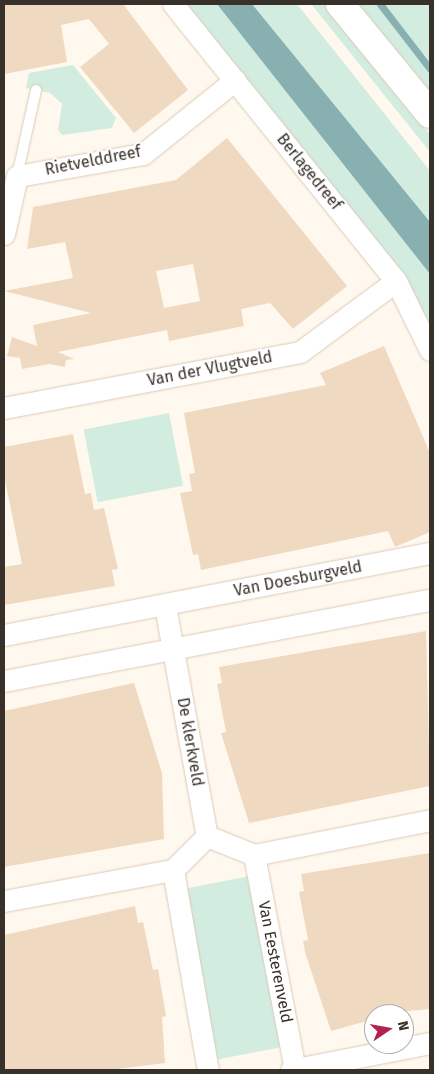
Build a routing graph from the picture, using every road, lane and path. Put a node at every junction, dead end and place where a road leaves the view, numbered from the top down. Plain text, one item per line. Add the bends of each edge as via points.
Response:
1 (173, 4) edge
2 (340, 4) edge
3 (235, 80) junction
4 (36, 90) dead end
5 (430, 114) edge
6 (16, 176) junction
7 (4, 234) edge
8 (396, 281) junction
9 (430, 350) edge
10 (4, 408) edge
11 (430, 553) edge
12 (430, 600) edge
13 (165, 606) junction
14 (4, 635) edge
15 (173, 649) junction
16 (4, 681) edge
17 (430, 820) edge
18 (208, 836) junction
19 (254, 854) junction
20 (173, 870) junction
21 (4, 901) edge
22 (430, 1044) edge
23 (208, 1070) edge
24 (293, 1070) edge

1 - 3 street, Berlagedreef
2 - 5 main road
3 - 6 street, Rietvelddreef via 143,154
3 - 8 street, Berlagedreef
4 - 6 lane, Rietvelddreef
6 - 7 street, Rietvelddreef
8 - 9 street, Berlagedreef
8 - 10 street, Van der Vlugtveld via 300,352
11 - 13 street, Van Doesburgveld
12 - 15 street
13 - 14 street, Van Doesburgveld
13 - 15 street
15 - 16 street
15 - 18 street, De klerkveld
17 - 19 street
18 - 19 street
18 - 20 street
19 - 24 street, Van Eesterenveld
20 - 21 street
20 - 23 street
22 - 24 street

